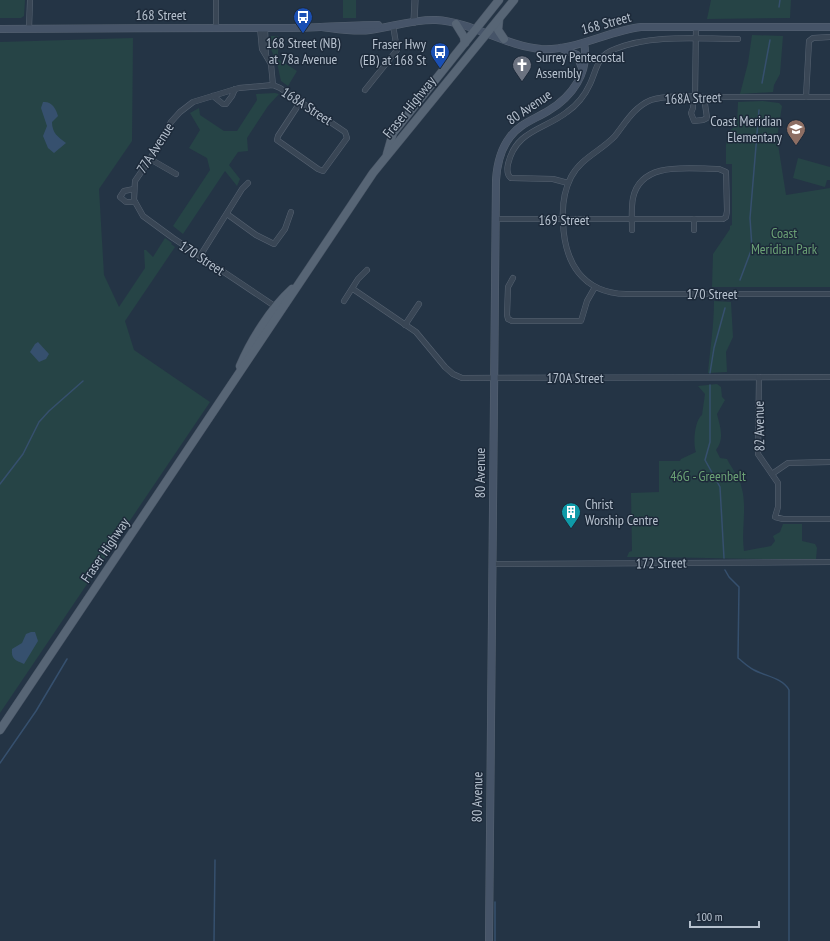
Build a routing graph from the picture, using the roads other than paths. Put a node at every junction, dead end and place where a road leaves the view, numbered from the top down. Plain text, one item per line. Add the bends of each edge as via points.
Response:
1 (30, 0) edge
2 (216, 0) edge
3 (415, 0) edge
4 (499, 0) edge
5 (514, 0) edge
6 (500, 18) junction
7 (414, 22) junction
8 (456, 24) junction
9 (393, 25) junction
10 (696, 27) junction
11 (830, 27) edge
12 (216, 28) junction
13 (263, 28) junction
14 (0, 29) edge
15 (29, 29) junction
16 (476, 30) junction
17 (486, 33) junction
18 (830, 37) edge
19 (738, 38) dead end
20 (504, 39) junction
21 (696, 39) junction
22 (465, 43) junction
23 (584, 43) junction
24 (561, 48) junction
25 (582, 71) junction
26 (274, 85) junction
27 (235, 90) junction
28 (365, 90) dead end
29 (213, 96) junction
30 (694, 96) junction
31 (704, 97) junction
32 (806, 97) junction
33 (830, 97) edge
34 (301, 101) junction
35 (193, 102) joint
36 (386, 156) junction
37 (150, 159) junction
38 (176, 174) dead end
39 (248, 183) dead end
40 (568, 183) junction
41 (134, 189) junction
42 (135, 202) junction
43 (291, 212) dead end
44 (227, 214) junction
45 (694, 219) junction
46 (496, 220) junction
47 (563, 220) junction
48 (632, 220) junction
49 (632, 230) dead end
50 (694, 230) dead end
51 (200, 256) junction
52 (367, 270) dead end
53 (513, 278) dead end
54 (302, 281) junction
55 (595, 287) junction
56 (353, 289) junction
57 (830, 294) edge
58 (344, 301) dead end
59 (419, 304) dead end
60 (276, 307) junction
61 (405, 324) junction
62 (263, 326) junction
63 (256, 349) junction
64 (759, 377) junction
65 (830, 377) edge
66 (494, 379) junction
67 (232, 384) junction
68 (830, 462) edge
69 (772, 474) junction
70 (830, 519) edge
71 (830, 562) edge
72 (492, 564) junction
73 (0, 730) edge
74 (489, 941) edge

1 - 15 street
2 - 12 street
3 - 7 street
4 - 16 main road, Fraser Highway
5 - 6 main road, Fraser Highway
6 - 17 main road, Fraser Highway
6 - 20 main road via 498,30
7 - 8 main road, 168 Street via 435,20
7 - 9 main road, 168 Street
8 - 16 main road, 168 Street
8 - 22 main road
9 - 13 main road, 168 Street
9 - 28 street via 397,50
10 - 11 main road, 168 Street
10 - 21 street
10 - 23 main road, 168 Street via 641,27
12 - 13 main road, 168 Street
12 - 15 main road, 168 Street
13 - 26 street
14 - 15 main road, 168 Street
16 - 17 main road, 168 Street
16 - 22 main road, Fraser Highway
17 - 20 main road, 168 Street
17 - 36 main road, Fraser Highway
18 - 32 street via 810,38
19 - 21 street
20 - 24 main road, 168 Street via 538,48
21 - 30 street
21 - 40 street via 641,41 612,50 599,60 588,89 578,102 561,116 525,136 515,147 508,164 508,174 512,178 553,179
22 - 36 main road, Fraser Highway via 393,133
23 - 24 main road, 168 Street
23 - 25 main road, 80 Avenue
24 - 25 main road via 577,55
25 - 46 main road, 80 Avenue via 576,86 564,99 522,126 504,145 496,172
26 - 27 street, 168A Street
26 - 34 street, 168A Street
27 - 29 street, 168A Street
27 - 29 street via 226,104
29 - 35 street, 168A Street
30 - 31 street, 168A Street
30 - 31 street via 691,113 694,121 707,118
30 - 40 street, 168A Street via 656,99 641,106 613,138 578,166
31 - 32 street, 168A Street
32 - 33 street, 168A Street
34 - 34 street, 168A Street via 347,135 323,171 277,140
35 - 37 street, 77A Avenue via 173,118
36 - 54 main road, Fraser Highway
37 - 38 street
37 - 41 street, 77A Avenue via 137,176
39 - 44 street
40 - 47 street, 168A Street via 564,196
41 - 42 street, 77A Avenue
41 - 42 street via 124,191 120,197 126,202
42 - 51 street, 170 Street via 143,216
43 - 44 street via 285,229 274,244
44 - 51 street
45 - 48 street, 169 Street
45 - 48 street, 169 Street via 725,218 725,171 671,169 652,173 636,188
45 - 50 street
46 - 47 street, 169 Street
46 - 66 main road, 80 Avenue
47 - 48 street, 169 Street
47 - 55 street, 170 Street via 568,257 578,272
48 - 49 street
51 - 60 street, 170 Street
52 - 56 street
53 - 55 street via 508,287 509,320 581,321
54 - 60 main road, Fraser Highway
54 - 63 main road, Fraser Highway
55 - 57 street, 170 Street via 626,294
56 - 58 street
56 - 61 street, 170A Street
59 - 61 street
60 - 62 main road, Fraser Highway
61 - 66 street, 170A Street via 418,333 445,368 453,374 465,378
62 - 63 main road via 255,345
62 - 67 main road, Fraser Highway via 247,349
63 - 67 main road, Fraser Highway
64 - 65 street, 170A Street
64 - 66 street, 170A Street
64 - 69 street, 82 Avenue via 758,454
66 - 72 main road, 80 Avenue
67 - 73 main road, Fraser Highway
68 - 69 street via 788,463
69 - 70 street, 82 Avenue via 778,488 775,517
71 - 72 street, 172 Street
72 - 74 main road, 80 Avenue

